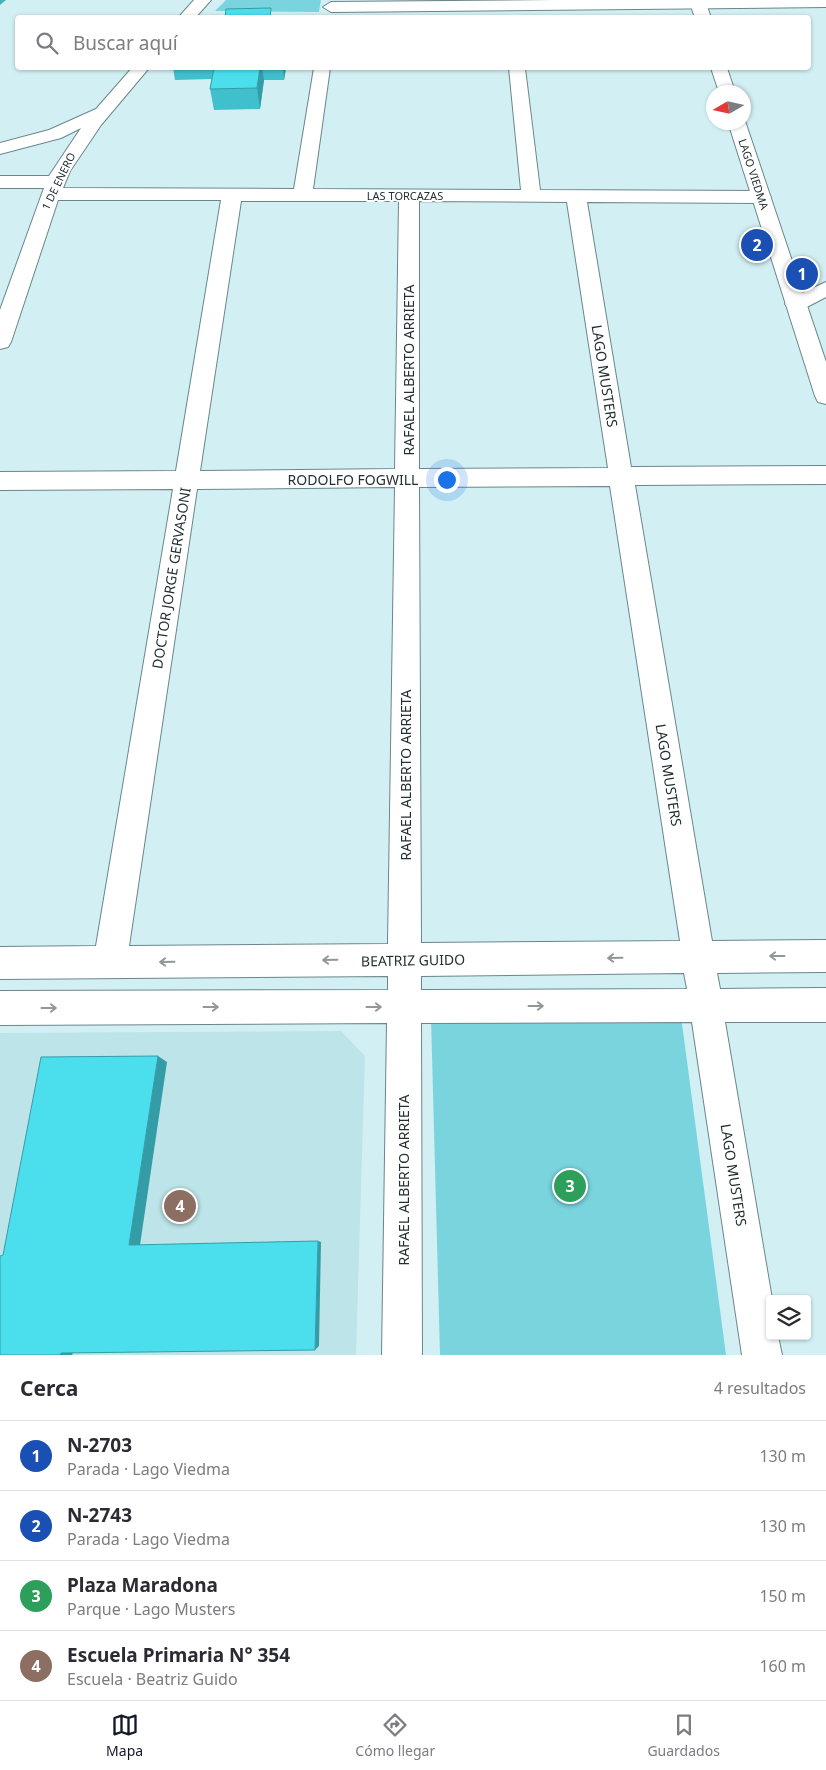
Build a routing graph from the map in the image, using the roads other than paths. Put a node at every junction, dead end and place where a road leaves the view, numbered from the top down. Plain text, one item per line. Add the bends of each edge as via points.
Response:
1 (203, 0) edge
2 (826, 2) edge
3 (510, 7) edge
4 (699, 7) edge
5 (330, 8) edge
6 (189, 15) edge
7 (139, 70) edge
8 (322, 70) edge
9 (517, 70) edge
10 (720, 70) edge
11 (725, 85) edge
12 (103, 110) junction
13 (740, 130) edge
14 (0, 149) edge
15 (0, 182) edge
16 (52, 188) junction
17 (232, 194) junction
18 (304, 194) junction
19 (409, 195) junction
20 (531, 196) junction
21 (576, 196) junction
22 (761, 197) junction
23 (826, 288) edge
24 (796, 304) junction
25 (0, 342) edge
26 (822, 370) edge
27 (826, 396) edge
28 (826, 475) edge
29 (621, 476) junction
30 (407, 478) junction
31 (186, 480) junction
32 (0, 481) edge
33 (826, 956) edge
34 (698, 957) junction
35 (404, 960) junction
36 (110, 962) junction
37 (0, 963) edge
38 (826, 1005) edge
39 (706, 1006) junction
40 (404, 1007) junction
41 (0, 1008) edge
42 (402, 1355) edge
43 (762, 1355) edge

1 - 6 street
2 - 4 street
3 - 4 street
3 - 5 street
7 - 12 street, 1 DE ENERO
8 - 18 street
9 - 20 street
10 - 11 street
12 - 14 street via 55,134
12 - 16 street, 1 DE ENERO via 76,146
13 - 22 street, LAGO VIEDMA
15 - 16 street, LAS TORCAZAS
16 - 17 street, LAS TORCAZAS
16 - 25 street, 1 DE ENERO
17 - 18 street, LAS TORCAZAS
17 - 31 street, DOCTOR JORGE GERVASONI
18 - 19 street, LAS TORCAZAS
19 - 20 street, LAS TORCAZAS
19 - 30 street, RAFAEL ALBERTO ARRIETA
20 - 21 street, LAS TORCAZAS
21 - 22 street, LAS TORCAZAS
21 - 29 street, LAGO MUSTERS
22 - 24 street, LAGO VIEDMA
23 - 24 street
24 - 26 street, LAGO VIEDMA
26 - 27 street, LAGO VIEDMA
28 - 29 street, RODOLFO FOGWILL
29 - 30 street, RODOLFO FOGWILL
29 - 34 street, LAGO MUSTERS
30 - 31 street, RODOLFO FOGWILL
30 - 35 street, RAFAEL ALBERTO ARRIETA
31 - 32 street, RODOLFO FOGWILL
31 - 36 street, DOCTOR JORGE GERVASONI
33 -> 34 street, BEATRIZ GUIDO
34 -> 35 street, BEATRIZ GUIDO
34 - 39 street, LAGO MUSTERS
35 -> 36 street, BEATRIZ GUIDO
35 - 40 street, RAFAEL ALBERTO ARRIETA
36 - 37 street, BEATRIZ GUIDO
38 - 39 street
40 -> 39 street
39 - 43 street, LAGO MUSTERS
41 -> 40 street
40 - 42 street, RAFAEL ALBERTO ARRIETA

